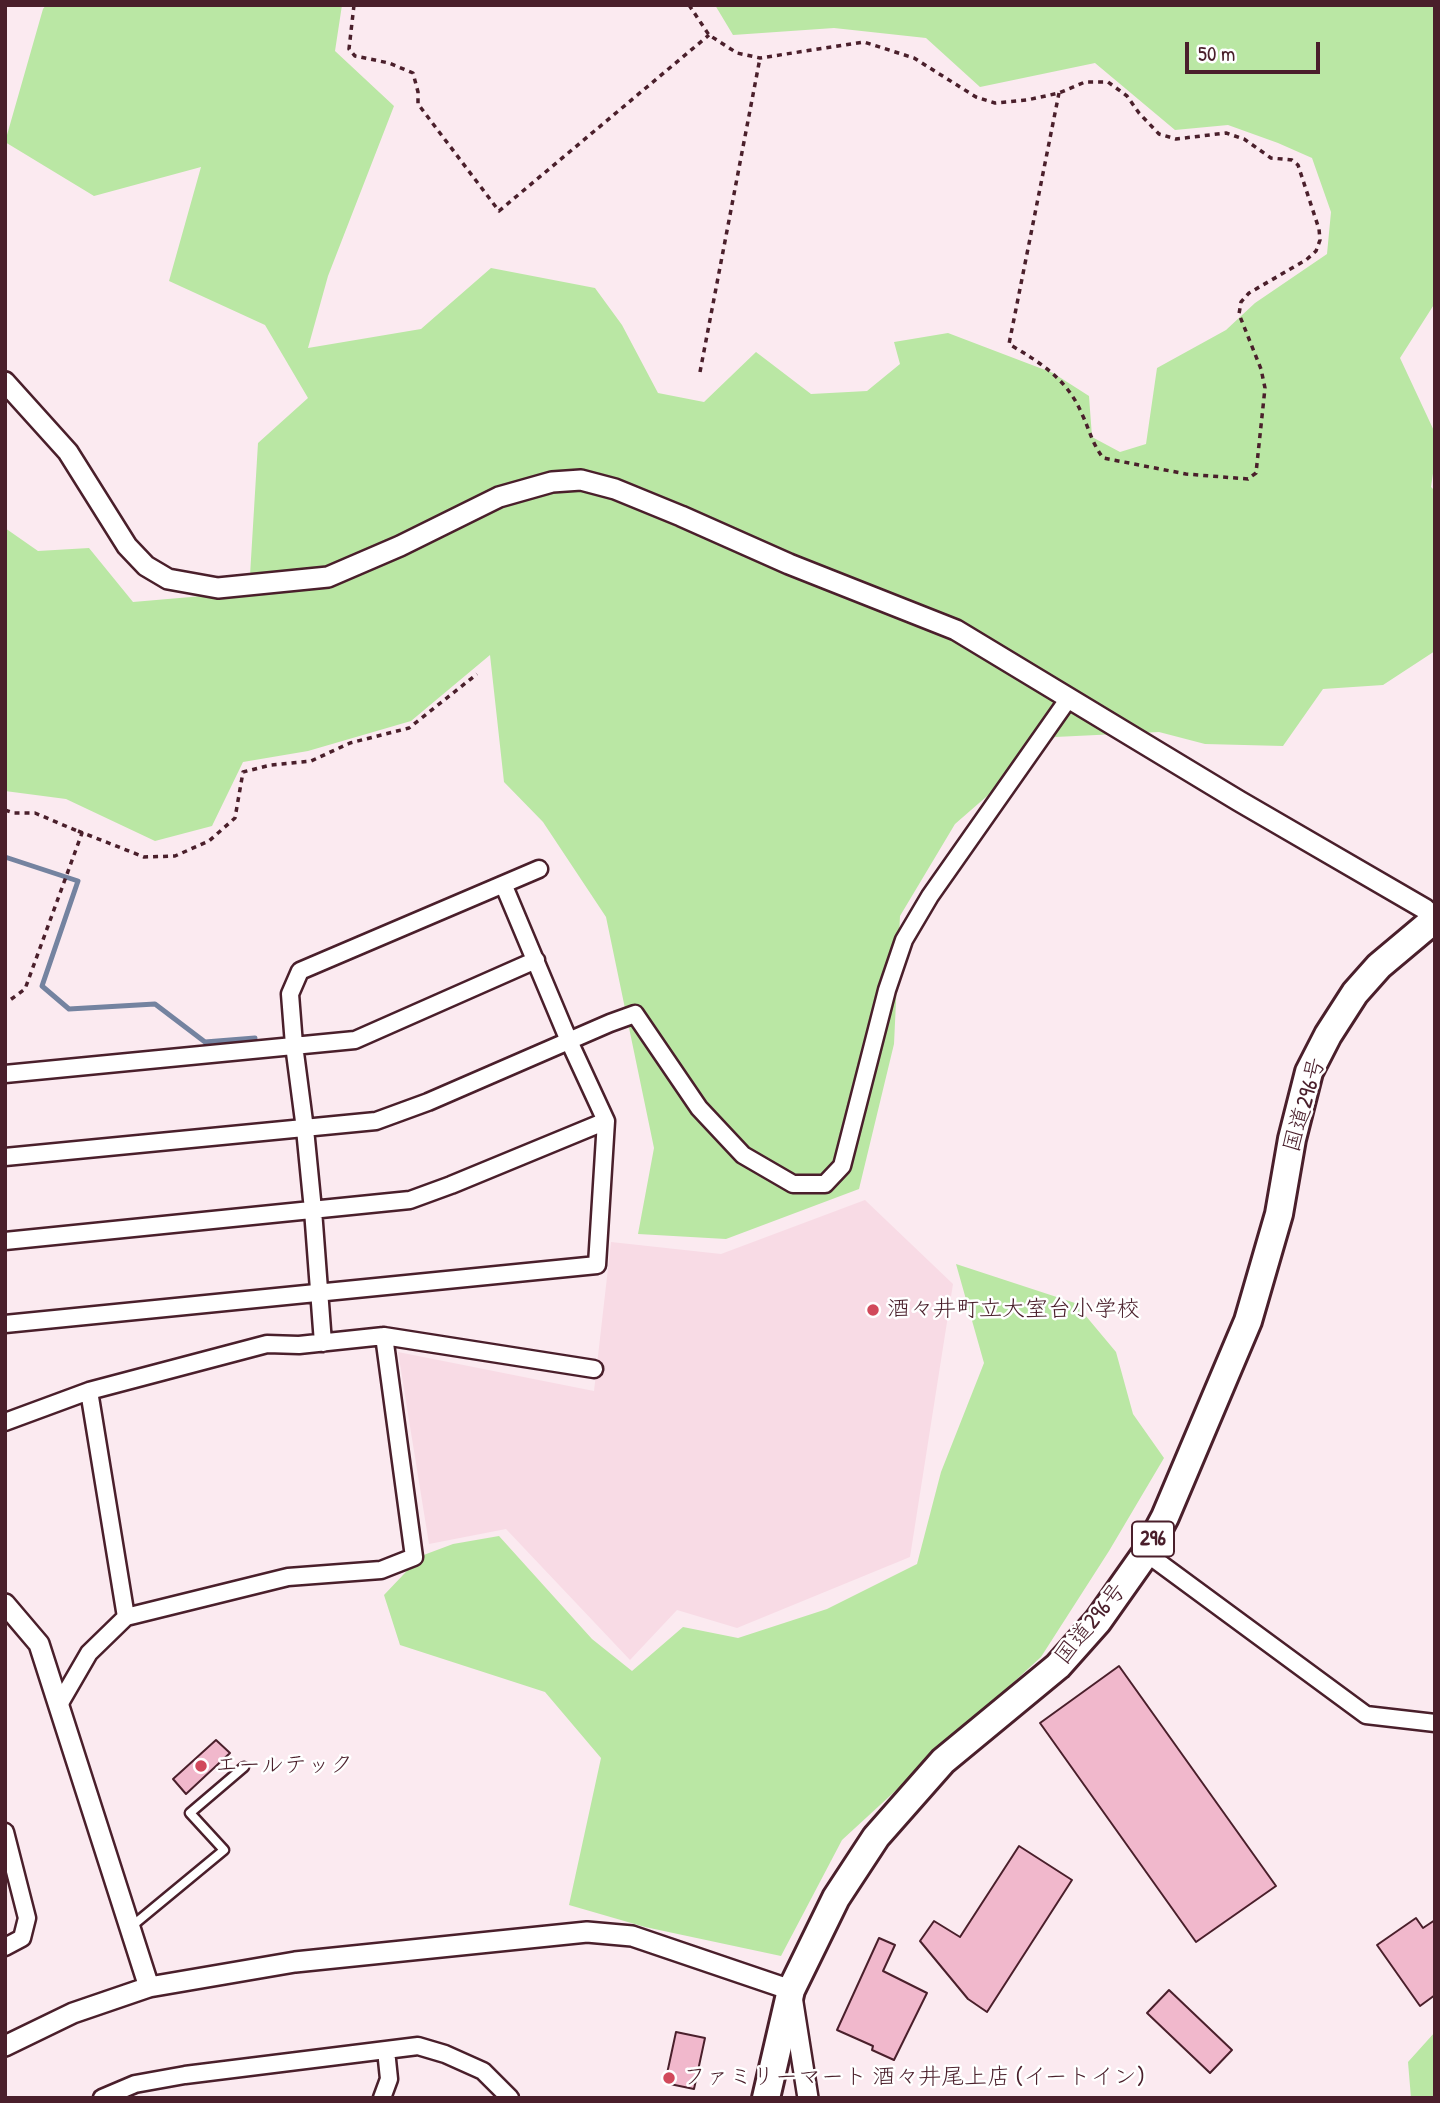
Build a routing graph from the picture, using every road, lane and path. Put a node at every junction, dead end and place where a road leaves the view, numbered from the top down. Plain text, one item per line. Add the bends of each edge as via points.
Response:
1 (354, 5) edge
2 (689, 5) edge
3 (709, 35) junction
4 (760, 58) junction
5 (1059, 93) junction
6 (700, 372) dead end
7 (5, 382) edge
8 (477, 674) dead end
9 (1069, 698) junction
10 (5, 810) edge
11 (78, 831) junction
12 (539, 869) dead end
13 (504, 886) junction
14 (1435, 919) edge
15 (536, 960) junction
16 (5, 1000) edge
17 (569, 1041) junction
18 (293, 1045) junction
19 (5, 1074) edge
20 (606, 1121) junction
21 (305, 1129) junction
22 (5, 1157) edge
23 (313, 1210) junction
24 (5, 1241) edge
25 (320, 1292) junction
26 (5, 1324) edge
27 (384, 1336) junction
28 (323, 1343) junction
29 (594, 1369) dead end
30 (89, 1391) junction
31 (5, 1422) edge
32 (1146, 1553) junction
33 (5, 1604) edge
34 (126, 1617) junction
35 (60, 1703) junction
36 (1435, 1723) edge
37 (244, 1767) dead end
38 (5, 1832) edge
39 (130, 1928) junction
40 (5, 1947) edge
41 (149, 1987) junction
42 (791, 1990) junction
43 (5, 2046) edge
44 (386, 2050) junction
45 (102, 2098) edge
46 (382, 2098) edge
47 (510, 2098) edge
48 (766, 2098) edge
49 (808, 2098) edge

1 - 3 path via 349,49 355,56 413,73 418,104 499,211
2 - 3 path
3 - 4 path via 737,53
4 - 5 path via 864,42 914,58 976,97 995,103
4 - 6 path
5 - 5 path via 1009,344 1044,364 1071,392 1091,442 1103,457 1186,474 1248,479 1256,472 1265,388 1239,314 1249,293 1316,251 1318,229 1298,165 1271,158 1226,133 1176,139 1159,134 1127,96 1108,82 1085,82
7 - 9 street via 68,452 127,546 146,566 168,579 218,588 328,577 499,497 552,482 581,480 626,494 956,630
8 - 11 path via 409,728 350,743 311,761 243,772 235,818 209,841 175,856 144,857
9 - 14 street
9 - 17 street via 904,940 842,1166 825,1184 793,1184 743,1155 699,1108 635,1014
10 - 11 path via 35,813
11 - 16 path via 82,833 25,989
12 - 13 street
13 - 15 street
13 - 18 street via 300,971 290,994
14 - 32 highway, 国道296号 / 296 via 1355,993 1310,1072 1279,1214 1248,1321
15 - 17 street
15 - 18 street via 355,1041
17 - 20 street
17 - 21 street via 376,1121
18 - 19 street
18 - 21 street
20 - 23 street via 410,1200
20 - 25 street via 597,1265
21 - 22 street
21 - 23 street
23 - 24 street
23 - 25 street
25 - 26 street
25 - 28 street
27 - 28 street
27 - 29 street
27 - 34 street via 414,1557 381,1570 288,1577
28 - 30 street via 267,1344
30 - 31 street
30 - 34 street
32 - 36 street via 1366,1715
32 - 42 highway, 国道296号 / 296 via 1058,1666 943,1761 876,1837 836,1898
33 - 35 street via 40,1644
34 - 35 street via 89,1653
35 - 39 street
37 - 39 lane via 190,1813 224,1850
38 - 40 street via 27,1918 22,1938
39 - 41 street
41 - 42 street via 296,1962 587,1932 632,1936
41 - 43 street via 73,2013
42 - 48 highway, 国道296号 / 296
42 - 49 street
44 - 45 street via 185,2075 135,2084
44 - 46 street via 389,2079
44 - 47 street via 418,2046 446,2054 483,2071

